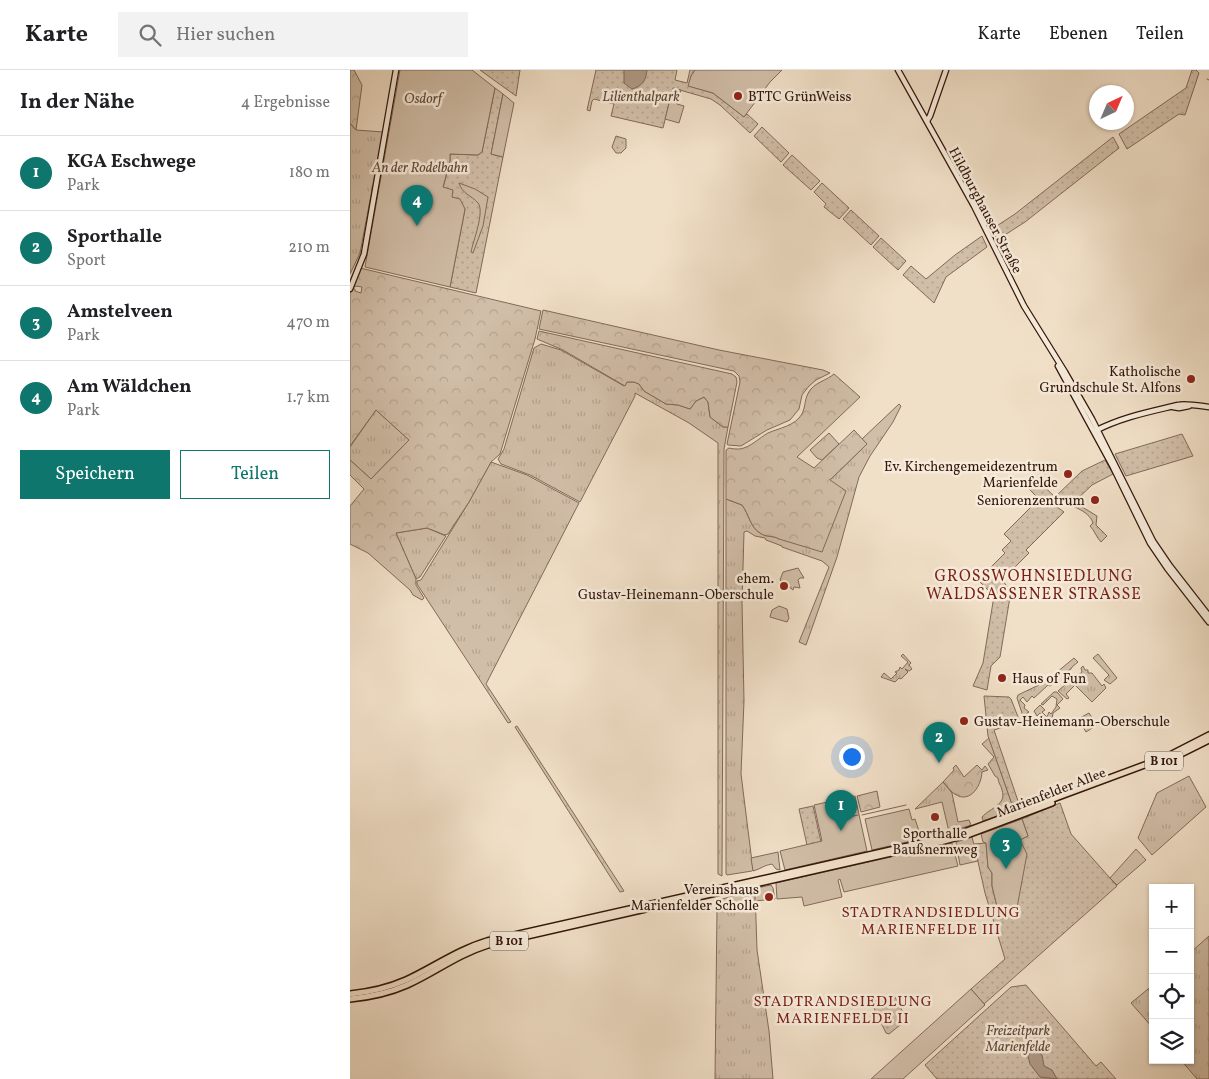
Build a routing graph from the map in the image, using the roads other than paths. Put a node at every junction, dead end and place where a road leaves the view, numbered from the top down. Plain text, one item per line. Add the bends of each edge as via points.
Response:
1 (396, 70) edge
2 (898, 70) edge
3 (946, 70) edge
4 (927, 121) junction
5 (350, 289) edge
6 (1209, 407) edge
7 (1096, 431) junction
8 (1209, 616) edge
9 (1209, 622) edge
10 (1208, 738) edge
11 (750, 884) junction
12 (350, 994) edge
13 (350, 998) edge

1 - 5 main road via 364,254
2 - 4 main road, Hildburghauser Straße
3 - 4 main road
4 - 7 main road, Hildburghauser Straße via 1024,306
6 - 7 main road via 1179,405 1133,415
7 - 8 main road, Hildburghauser Straße via 1153,541
7 - 9 main road, Hildburghauser Straße via 1150,543
10 - 11 main road, Marienfelder Allee / B 101 via 1172,758 959,837
11 - 12 main road, B 101 via 487,941 460,950 400,983
11 - 13 main road, B 101 via 488,946 462,955 401,987

